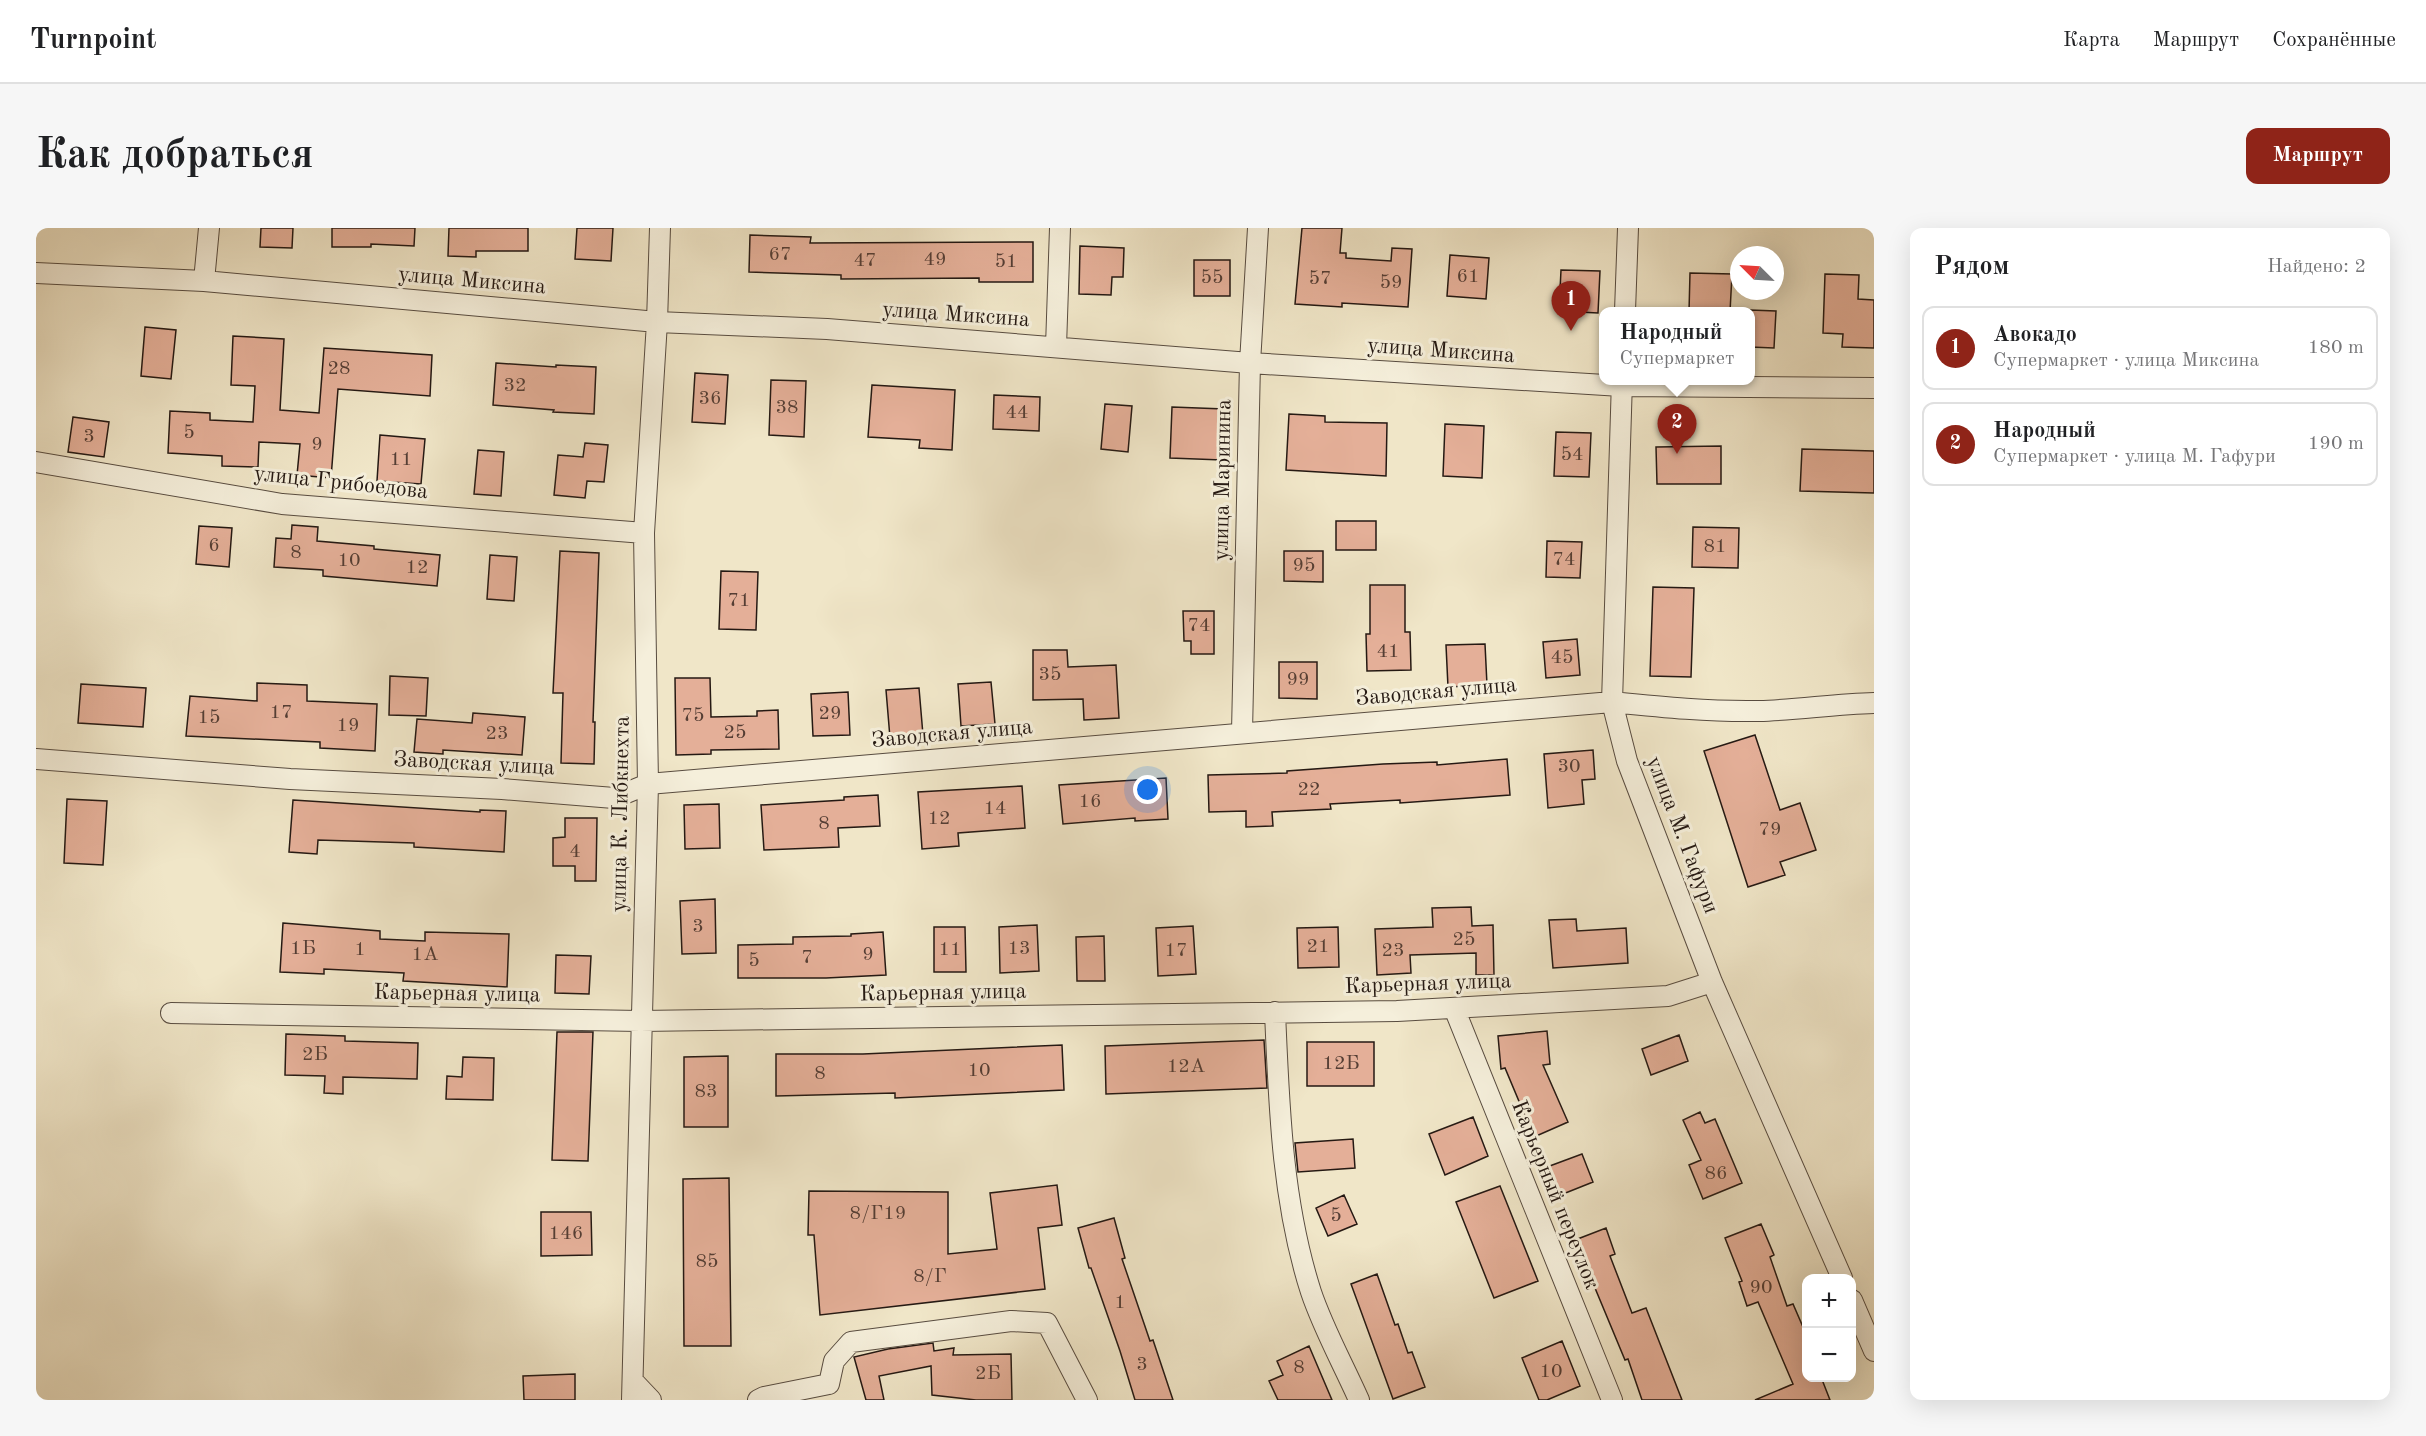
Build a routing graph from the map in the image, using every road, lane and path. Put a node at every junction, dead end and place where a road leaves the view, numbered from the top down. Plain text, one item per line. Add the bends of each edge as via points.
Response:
1 (209, 228) edge
2 (660, 228) edge
3 (1060, 228) edge
4 (1258, 228) edge
5 (1628, 228) edge
6 (36, 273) edge
7 (204, 281) junction
8 (1625, 307) edge
9 (657, 322) junction
10 (1056, 347) junction
11 (1250, 363) junction
12 (1599, 382) edge
13 (1622, 385) edge
14 (1723, 385) edge
15 (1874, 388) edge
16 (36, 462) edge
17 (644, 533) junction
18 (1612, 702) junction
19 (1874, 703) edge
20 (1242, 732) junction
21 (36, 759) edge
22 (648, 784) junction
23 (1712, 982) junction
24 (1454, 1008) junction
25 (1275, 1012) junction
26 (171, 1013) dead end
27 (640, 1021) junction
28 (1840, 1274) edge
29 (1856, 1311) edge
30 (1874, 1351) edge
31 (632, 1391) edge
32 (832, 1392) edge
33 (651, 1400) edge
34 (758, 1400) edge
35 (1087, 1400) edge
36 (1359, 1400) edge
37 (1612, 1400) edge

1 - 7 street
2 - 9 street, улица К. Либкнехта
3 - 10 street
4 - 11 street, улица Маринина
5 - 8 street
6 - 7 street, улица Миксина
7 - 9 street, улица Миксина
9 - 10 street, улица Миксина via 827,329
9 - 17 street, улица К. Либкнехта
10 - 11 street, улица Миксина
11 - 12 street, улица Миксина
11 - 20 street, улица Маринина
13 - 18 street, улица М. Гафури
14 - 15 street, улица Миксина
16 - 17 street, улица Грибоедова via 282,504
17 - 22 street, улица К. Либкнехта
18 - 19 street, Заводская улица via 1685,710 1761,711
18 - 20 street, Заводская улица
18 - 23 street, улица М. Гафури via 1627,761
20 - 22 street, Заводская улица
21 - 22 street, Заводская улица via 614,798
22 - 27 street, улица К. Либкнехта
23 - 24 street, Карьерная улица via 1668,996
23 - 28 street, улица М. Гафури
24 - 25 street, Карьерная улица
24 - 37 street, Карьерный переулок
25 - 27 street, Карьерная улица
25 - 36 street via 1280,1123 1295,1234 1311,1293
26 - 27 street, Карьерная улица
27 - 31 street, улица К. Либкнехта
29 - 30 street
31 - 33 street
32 - 34 street
32 - 35 street via 834,1361 851,1342 1011,1321 1047,1323

